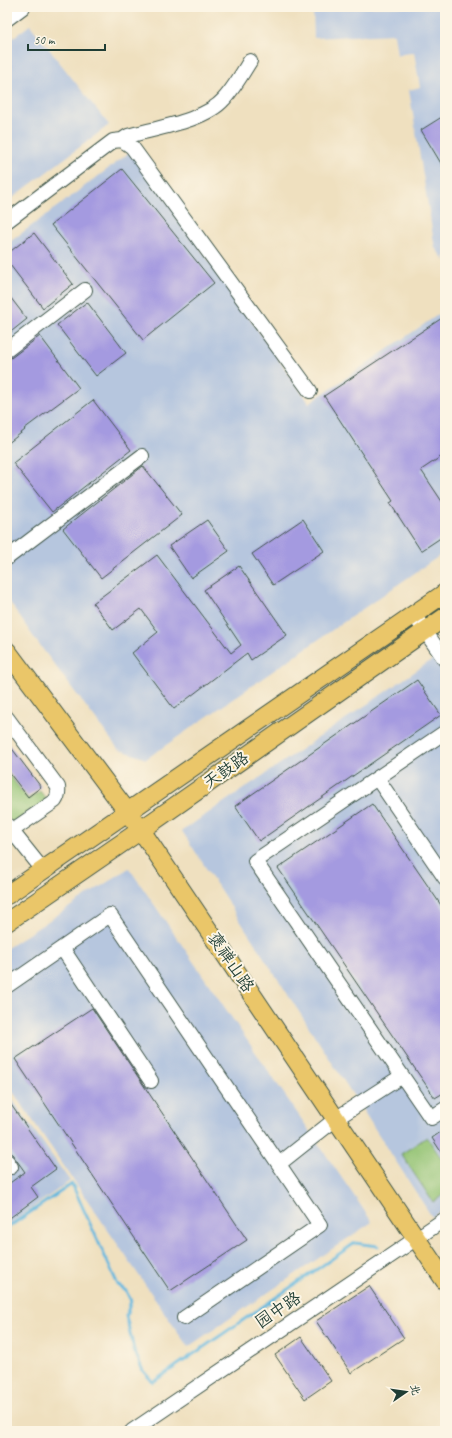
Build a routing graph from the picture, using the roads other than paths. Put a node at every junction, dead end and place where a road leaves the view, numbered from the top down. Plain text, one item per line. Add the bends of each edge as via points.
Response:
1 (23, 7) edge
2 (7, 18) edge
3 (250, 61) dead end
4 (122, 140) junction
5 (7, 221) edge
6 (85, 290) dead end
7 (7, 350) edge
8 (310, 391) dead end
9 (142, 456) dead end
10 (7, 558) edge
11 (445, 593) edge
12 (414, 615) junction
13 (445, 617) edge
14 (425, 631) junction
15 (7, 651) edge
16 (445, 660) edge
17 (7, 718) edge
18 (445, 732) edge
19 (377, 778) junction
20 (129, 812) junction
21 (8, 830) edge
22 (141, 830) junction
23 (43, 870) junction
24 (445, 878) edge
25 (7, 895) edge
26 (7, 922) edge
27 (62, 948) junction
28 (7, 986) edge
29 (402, 1076) junction
30 (151, 1081) dead end
31 (445, 1109) edge
32 (337, 1118) junction
33 (279, 1164) junction
34 (445, 1219) edge
35 (417, 1238) junction
36 (445, 1281) edge
37 (184, 1318) dead end
38 (132, 1431) edge

1 - 2 street
3 - 4 street via 224,100 210,111
4 - 5 street via 113,141
4 - 8 street via 132,147
6 - 7 street
9 - 10 street
11 - 12 main road, 天鼓路
12 - 14 street
12 - 20 main road, 天鼓路
13 - 14 main road, 天鼓路
14 - 16 street
14 - 22 main road, 天鼓路
15 - 20 main road, 褒禅山路
17 - 21 street via 58,787 58,797 55,801
18 - 19 street
19 - 24 street
19 - 29 street via 254,861
20 - 22 main road, 褒禅山路
20 - 23 main road, 天鼓路
21 - 23 street
22 - 26 main road, 天鼓路
22 - 32 main road, 褒禅山路
23 - 25 main road, 天鼓路
27 - 28 street
27 - 30 street
27 - 33 street via 110,916
29 - 31 street via 431,1118
29 - 32 street
32 - 33 street
32 - 35 main road, 褒禅山路
33 - 37 street via 320,1225
34 - 35 street, 园中路
35 - 36 main road, 褒禅山路
35 - 38 street, 园中路

